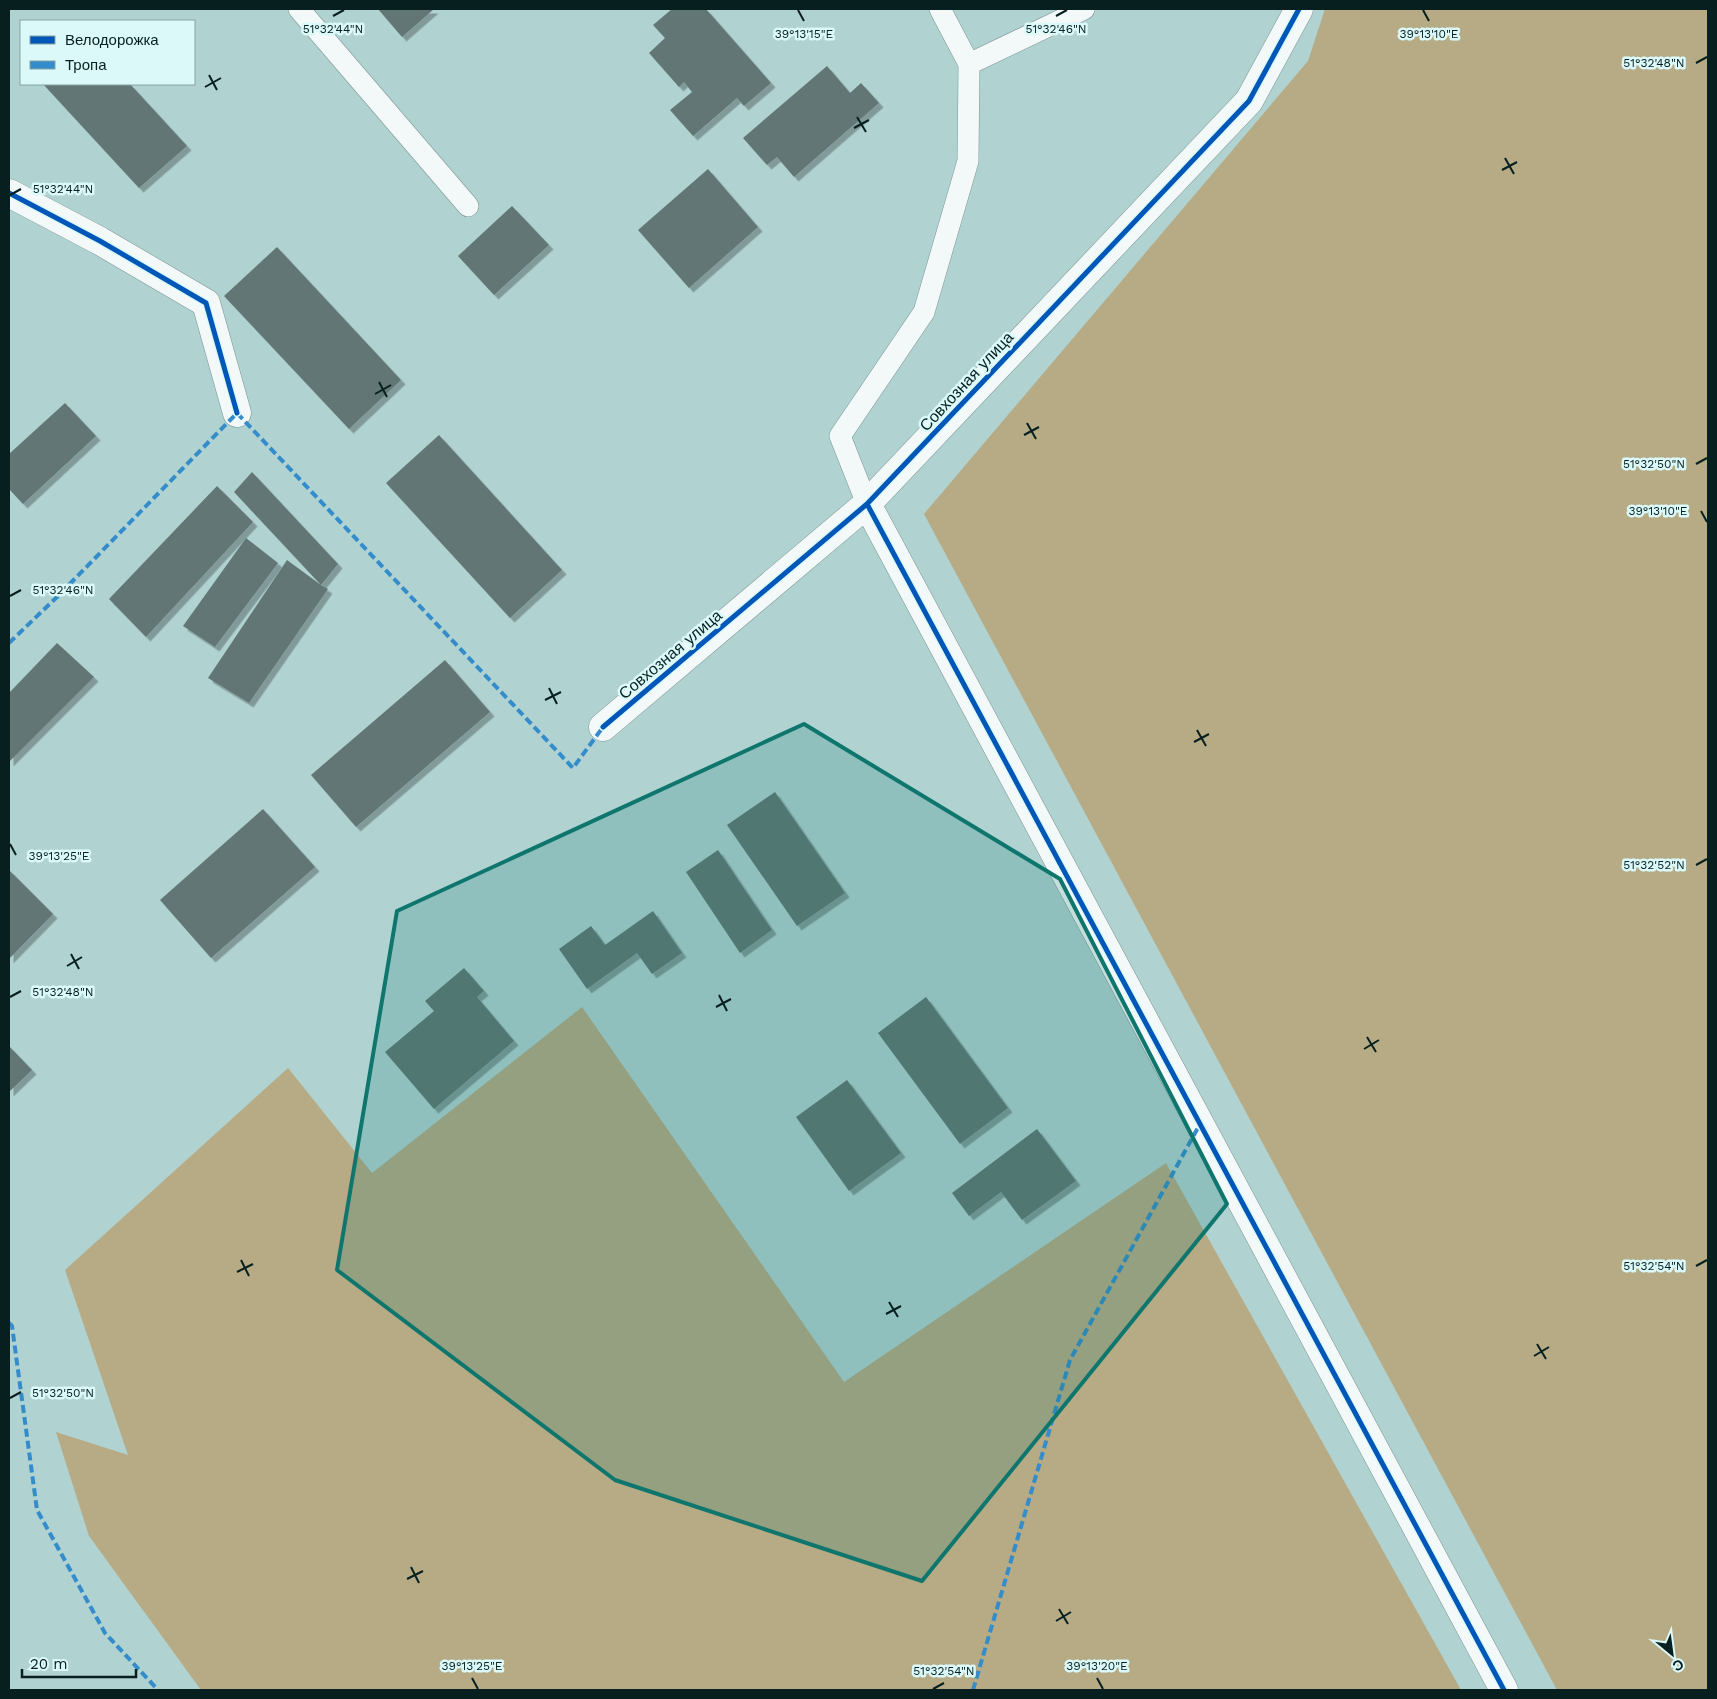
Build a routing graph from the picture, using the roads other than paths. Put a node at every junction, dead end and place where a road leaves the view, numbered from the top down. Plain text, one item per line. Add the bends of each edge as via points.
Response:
1 (299, 9) edge
2 (940, 9) edge
3 (1084, 9) edge
4 (1299, 9) edge
5 (969, 64) junction
6 (9, 193) edge
7 (468, 206) dead end
8 (237, 413) dead end
9 (867, 504) junction
10 (603, 727) dead end
11 (1504, 1690) edge

1 - 7 lane
2 - 5 lane
3 - 5 lane
4 - 9 street, Совхозная улица via 1249,101
5 - 9 lane via 968,161 924,312 840,436
6 - 8 street via 206,303
9 - 10 street, Совхозная улица
9 - 11 street

